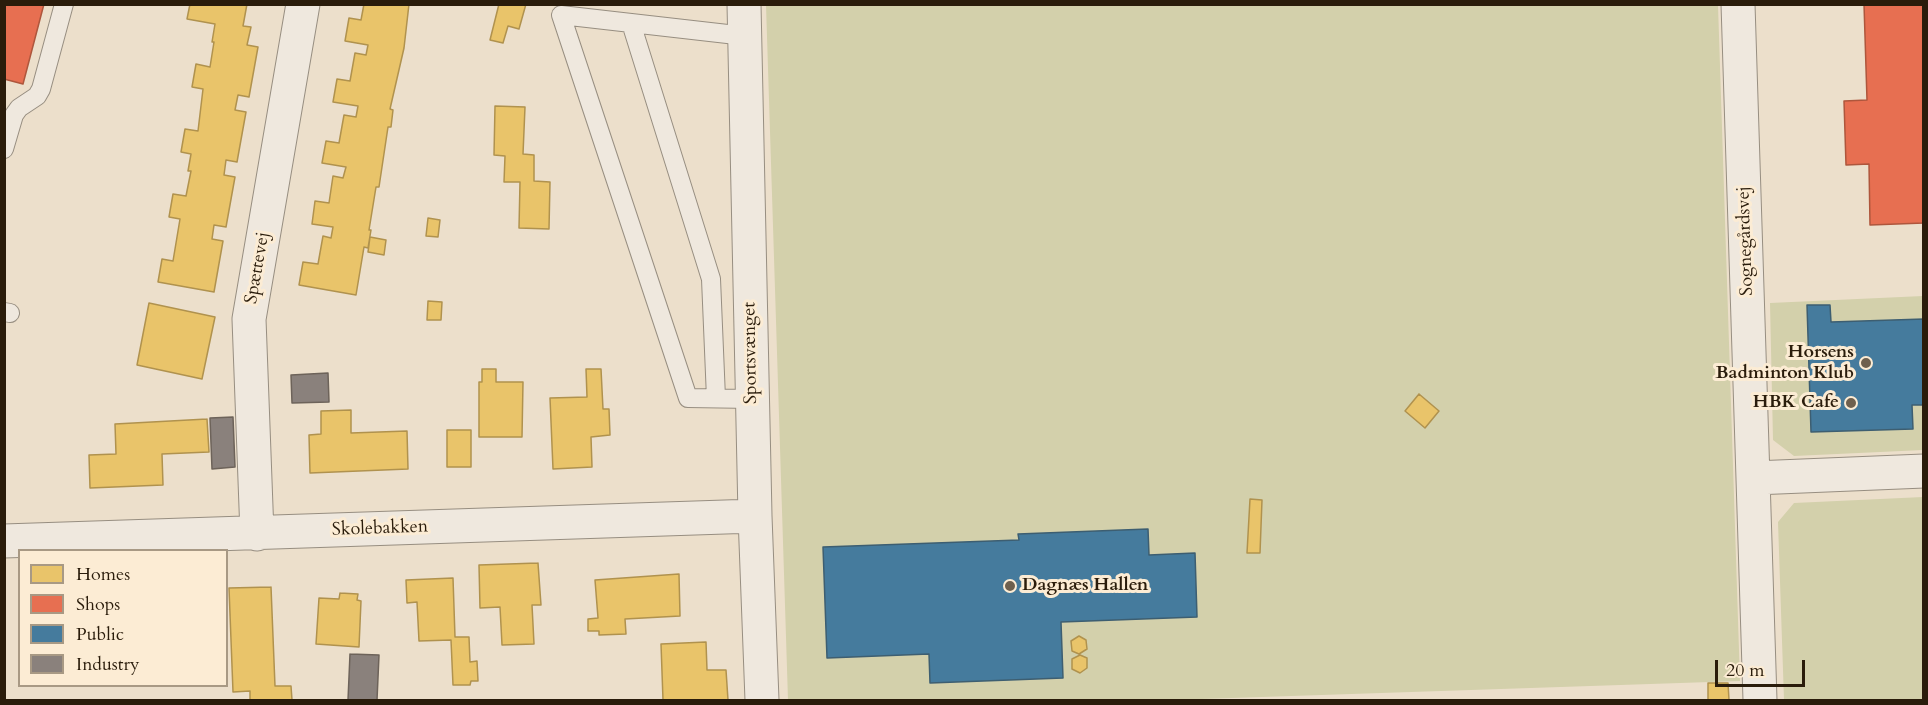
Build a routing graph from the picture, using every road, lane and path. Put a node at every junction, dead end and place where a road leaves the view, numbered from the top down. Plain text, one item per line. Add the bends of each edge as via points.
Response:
1 (64, 4) edge
2 (303, 4) edge
3 (1738, 4) edge
4 (744, 20) edge
5 (631, 23) junction
6 (4, 149) edge
7 (716, 398) junction
8 (752, 399) junction
9 (1923, 471) edge
10 (1754, 478) junction
11 (755, 516) junction
12 (257, 534) junction
13 (4, 541) edge
14 (762, 700) edge
15 (1760, 700) edge

1 - 6 lane via 41,89 14,115
2 - 12 street, Spættevej via 249,319
3 - 10 street, Sognegårdsvej
4 - 5 lane
4 - 8 street, Sportsvænget
5 - 7 lane via 711,279
5 - 7 lane via 561,15 688,398
7 - 8 lane
8 - 11 street, Sportsvænget
9 - 10 street
10 - 15 street, Sognegårdsvej
11 - 12 street, Skolebakken
11 - 14 street, Sportsvænget
12 - 13 street, Skolebakken

